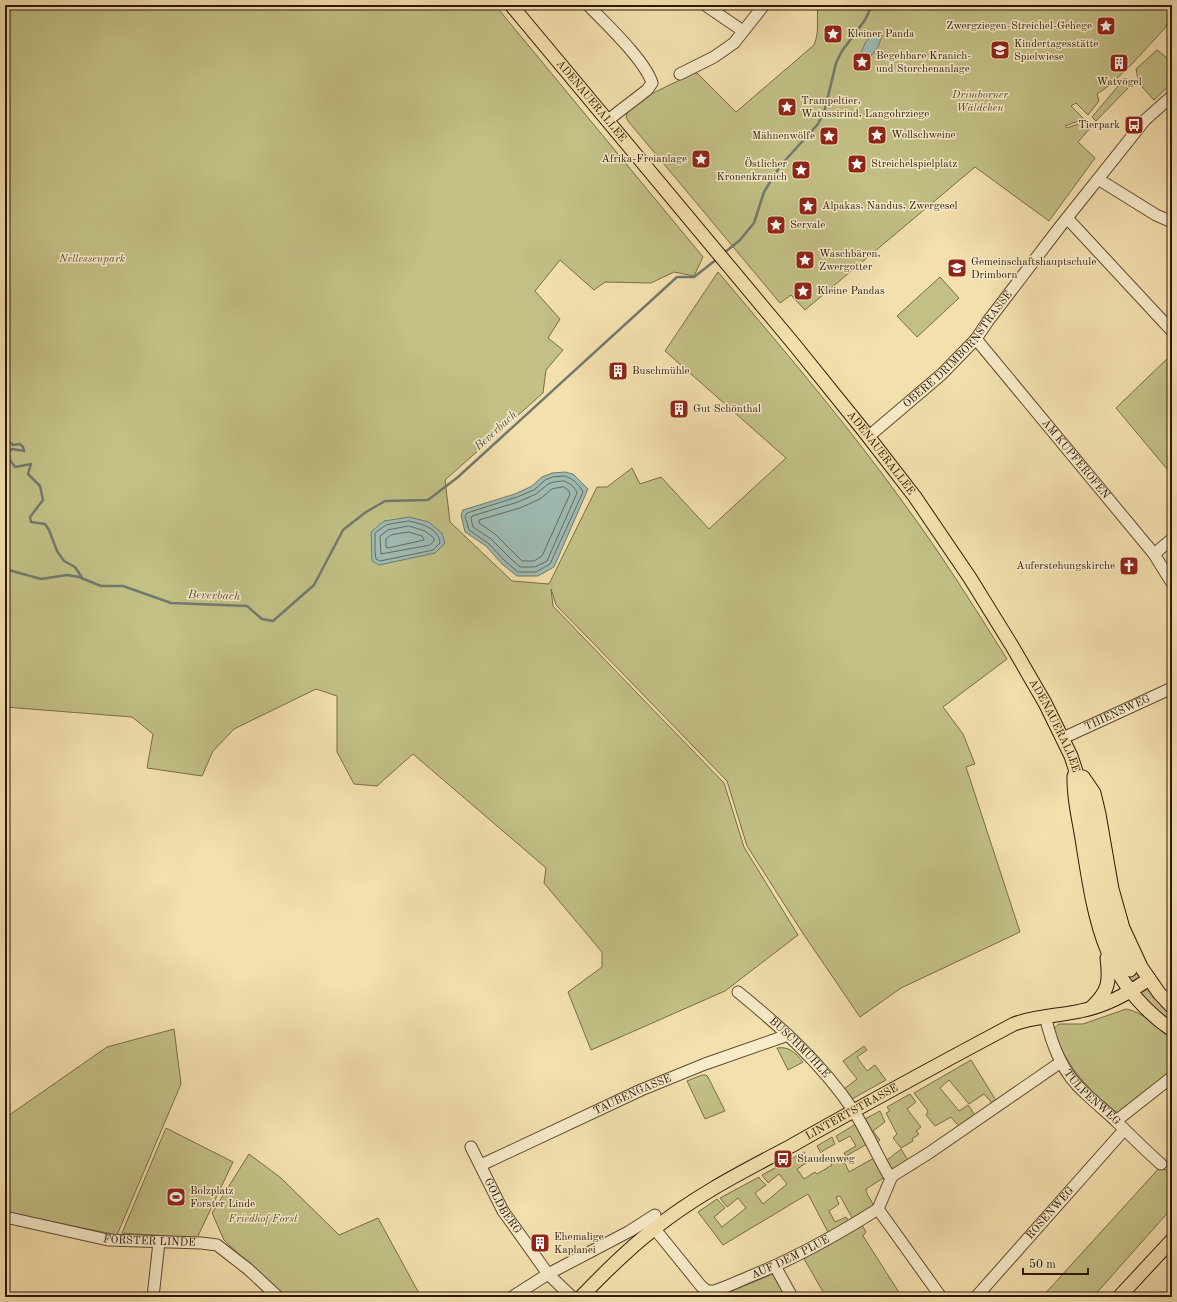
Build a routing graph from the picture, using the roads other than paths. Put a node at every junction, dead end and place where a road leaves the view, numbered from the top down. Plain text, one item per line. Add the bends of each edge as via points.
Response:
1 (510, 5) edge
2 (588, 5) edge
3 (705, 5) edge
4 (764, 5) edge
5 (743, 31) junction
6 (680, 74) dead end
7 (1172, 96) edge
8 (608, 120) junction
9 (1098, 179) junction
10 (1067, 218) junction
11 (1172, 222) edge
12 (1172, 331) edge
13 (976, 339) junction
14 (868, 437) junction
15 (1172, 539) edge
16 (1154, 554) junction
17 (1172, 583) edge
18 (1172, 688) edge
19 (1063, 738) junction
20 (1074, 764) junction
21 (1105, 945) junction
22 (1130, 970) tunnel mouth
23 (1149, 979) junction
24 (1131, 991) junction
25 (738, 992) dead end
26 (1172, 1007) edge
27 (1091, 1008) junction
28 (1045, 1016) junction
29 (1172, 1030) edge
30 (788, 1035) junction
31 (1061, 1062) junction
32 (1172, 1077) edge
33 (853, 1111) junction
34 (1116, 1121) junction
35 (1124, 1130) junction
36 (471, 1147) dead end
37 (1162, 1164) dead end
38 (481, 1165) junction
39 (892, 1176) junction
40 (878, 1209) junction
41 (655, 1215) dead end
42 (5, 1217) edge
43 (654, 1228) junction
44 (1172, 1240) edge
45 (159, 1242) junction
46 (775, 1266) junction
47 (548, 1274) junction
48 (153, 1297) edge
49 (278, 1297) edge
50 (512, 1297) edge
51 (572, 1297) edge
52 (581, 1297) edge
53 (792, 1297) edge
54 (941, 1297) edge
55 (976, 1297) edge
56 (1119, 1297) edge

1 - 8 main road, ADENAUERALLEE
2 - 8 street via 642,64 652,83 647,90
3 - 5 street
4 - 5 street
5 - 6 street via 734,43 714,57
7 - 9 street, OBERE DRIMBORNSTRASSE via 1145,120
8 - 14 main road, ADENAUERALLEE
9 - 10 street, OBERE DRIMBORNSTRASSE
9 - 11 street
10 - 12 street
10 - 13 street, OBERE DRIMBORNSTRASSE
13 - 14 street, OBERE DRIMBORNSTRASSE via 942,374
13 - 16 street, AM KUPFEROFEN
14 - 19 main road, ADENAUERALLEE via 915,497 970,578 1012,646
15 - 16 street
16 - 17 street, AM KUPFEROFEN
18 - 19 street, THIENSWEG
19 - 20 main road, ADENAUERALLEE
20 - 21 main road via 1074,798 1094,910
20 - 22 main road, ADENAUERALLEE via 1084,796 1108,918
20 - 23 main road via 1094,793 1117,909 1131,948
21 - 24 main road via 1119,974
21 - 27 main road via 1108,982 1102,996
23 - 24 main road, LINTERTSTRASSE
23 - 26 main road
24 - 27 main road, LINTERTSTRASSE via 1113,1001
24 - 29 main road via 1148,1012
25 - 30 street, BUSCHMÜHLE
27 - 28 main road, LINTERTSTRASSE
28 - 31 street, TULPENWEG
28 - 33 main road, LINTERTSTRASSE via 1014,1024
30 - 33 street, BUSCHMÜHLE via 807,1054
30 - 38 street, TAUBENGASSE via 641,1090
31 - 34 street, TULPENWEG via 1073,1081
31 - 39 street via 929,1154
32 - 34 street
33 - 39 street via 888,1174
33 - 43 main road, LINTERTSTRASSE via 716,1187
34 - 35 street, TULPENWEG
35 - 37 street, TULPENWEG
35 - 55 street, ROSENWEG
36 - 38 street, GOLDBERG
38 - 47 street, GOLDBERG via 503,1211
39 - 40 street
40 - 46 street, AUF DEM PLUE via 827,1240
40 - 54 street
41 - 47 street
42 - 45 street, FORSTER LINDE via 108,1240
43 - 46 street, AUF DEM PLUE via 707,1291 717,1290
43 - 52 main road, LINTERTSTRASSE via 620,1257
44 - 56 main road
45 - 48 street
45 - 49 street, FORSTER LINDE via 217,1245
46 - 53 street
47 - 50 street
47 - 51 street, GOLDBERG

